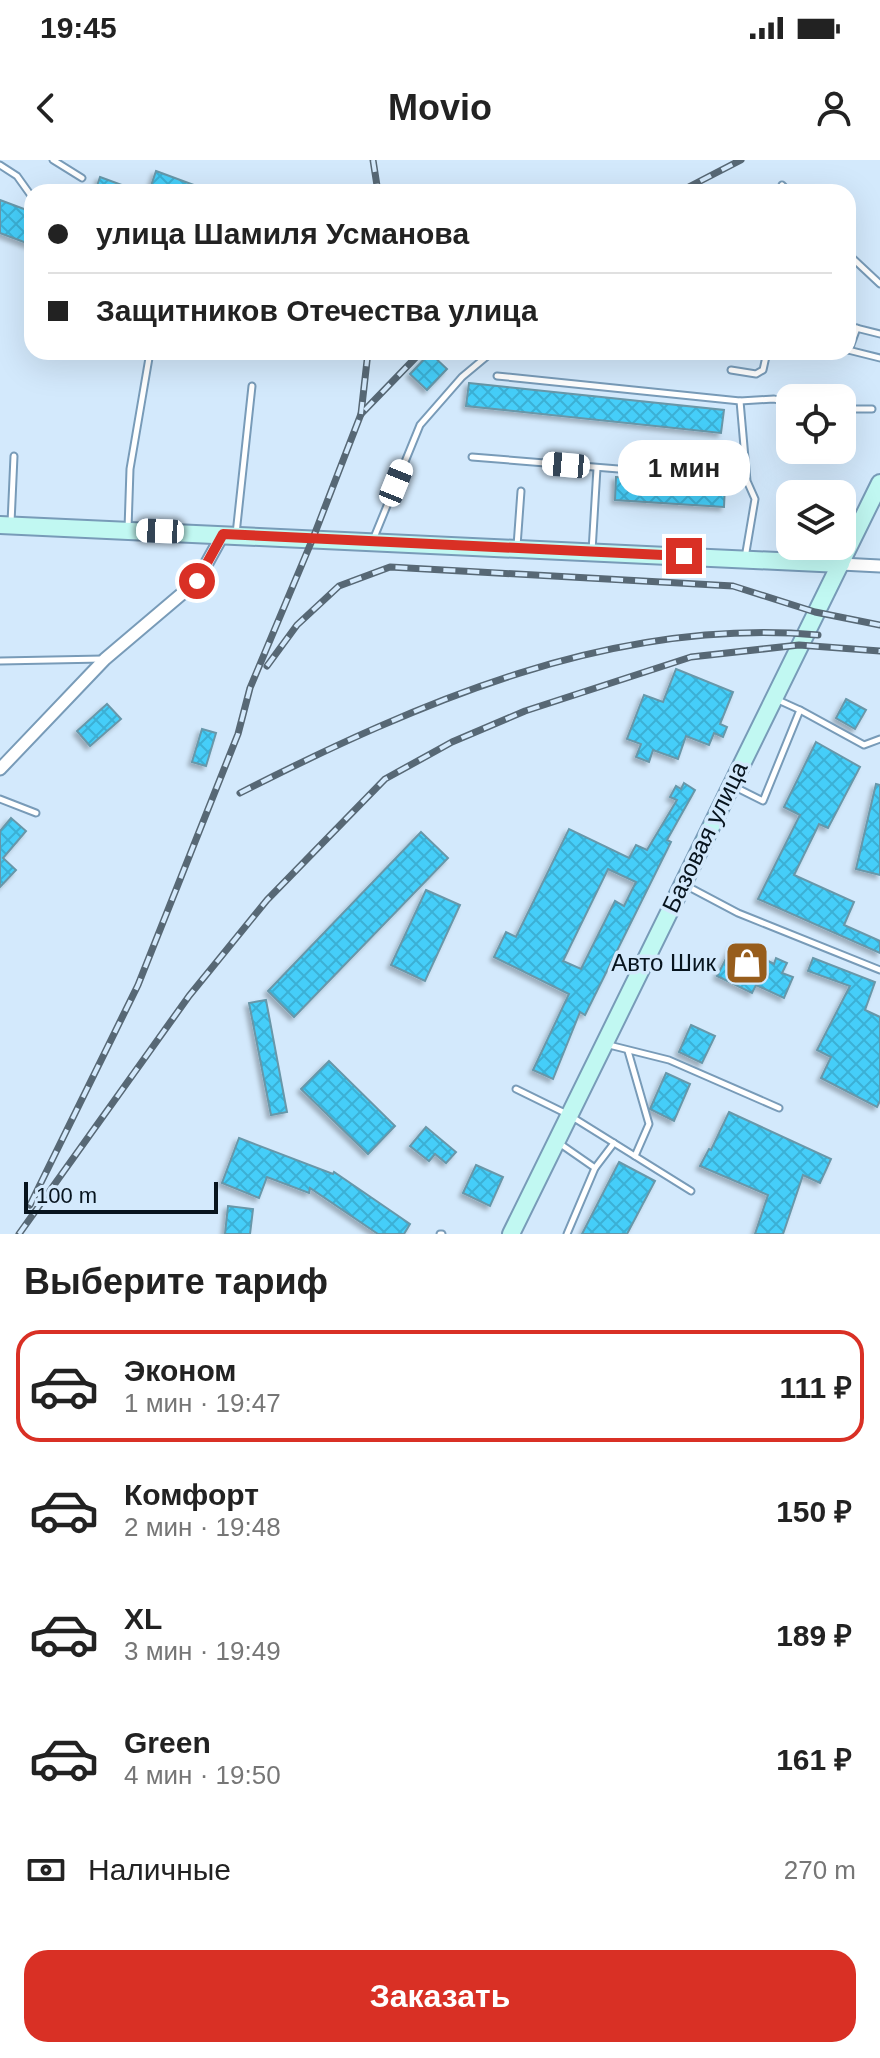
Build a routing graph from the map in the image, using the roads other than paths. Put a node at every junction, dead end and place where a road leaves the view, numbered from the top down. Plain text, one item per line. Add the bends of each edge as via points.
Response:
1 (53, 160) edge
2 (0, 165) edge
3 (82, 178) dead end
4 (24, 186) edge
5 (856, 262) edge
6 (880, 284) edge
7 (857, 328) edge
8 (880, 334) edge
9 (856, 353) edge
10 (880, 358) edge
11 (149, 360) edge
12 (482, 360) edge
13 (765, 360) edge
14 (731, 370) dead end
15 (497, 376) dead end
16 (252, 386) dead end
17 (776, 400) edge
18 (740, 401) junction
19 (856, 409) edge
20 (872, 409) dead end
21 (14, 456) dead end
22 (472, 457) dead end
23 (597, 468) junction
24 (729, 478) dead end
25 (880, 483) edge
26 (521, 491) dead end
27 (6, 525) edge
28 (128, 530) junction
29 (229, 534) junction
30 (373, 541) junction
31 (517, 548) junction
32 (592, 552) junction
33 (745, 559) junction
34 (841, 564) junction
35 (880, 566) edge
36 (105, 659) junction
37 (0, 661) edge
38 (773, 698) junction
39 (800, 710) junction
40 (880, 739) edge
41 (0, 769) edge
42 (731, 785) junction
43 (0, 799) edge
44 (36, 813) dead end
45 (682, 884) junction
46 (880, 970) edge
47 (604, 1044) junction
48 (628, 1050) junction
49 (516, 1089) dead end
50 (779, 1108) dead end
51 (569, 1115) junction
52 (556, 1141) junction
53 (614, 1143) junction
54 (635, 1156) junction
55 (595, 1168) junction
56 (691, 1191) dead end
57 (511, 1234) edge
58 (567, 1234) edge

1 - 3 lane
2 - 4 lane
5 - 6 lane
7 - 8 lane
9 - 10 lane
11 - 28 lane via 130,469
12 - 30 lane via 420,425
13 - 14 lane via 756,374
15 - 18 lane
16 - 29 lane
17 - 18 lane
18 - 33 lane via 747,481 755,499
19 - 20 lane
21 - 27 lane
22 - 23 lane
23 - 24 lane
23 - 32 lane
25 - 34 main road, Базовая улица
26 - 31 lane
27 - 28 main road
28 - 29 main road
29 - 30 main road
29 - 36 street via 197,581
30 - 31 main road
31 - 32 main road
32 - 33 main road
33 - 34 main road
34 - 35 street
34 - 38 main road, Базовая улица
36 - 37 lane
36 - 41 street
38 - 39 lane
38 - 42 main road, Базовая улица
39 - 40 lane via 864,745
39 - 42 lane via 763,801
42 - 45 main road, Базовая улица
43 - 44 lane
45 - 46 lane via 738,913
45 - 47 main road, Базовая улица
47 - 48 lane
47 - 51 main road, Базовая улица
48 - 50 lane via 669,1060
48 - 54 lane via 649,1124
49 - 51 lane
51 - 52 main road, Базовая улица
51 - 53 lane
52 - 55 lane
52 - 57 main road, Базовая улица
53 - 54 lane
53 - 55 lane
54 - 56 lane
55 - 58 lane

